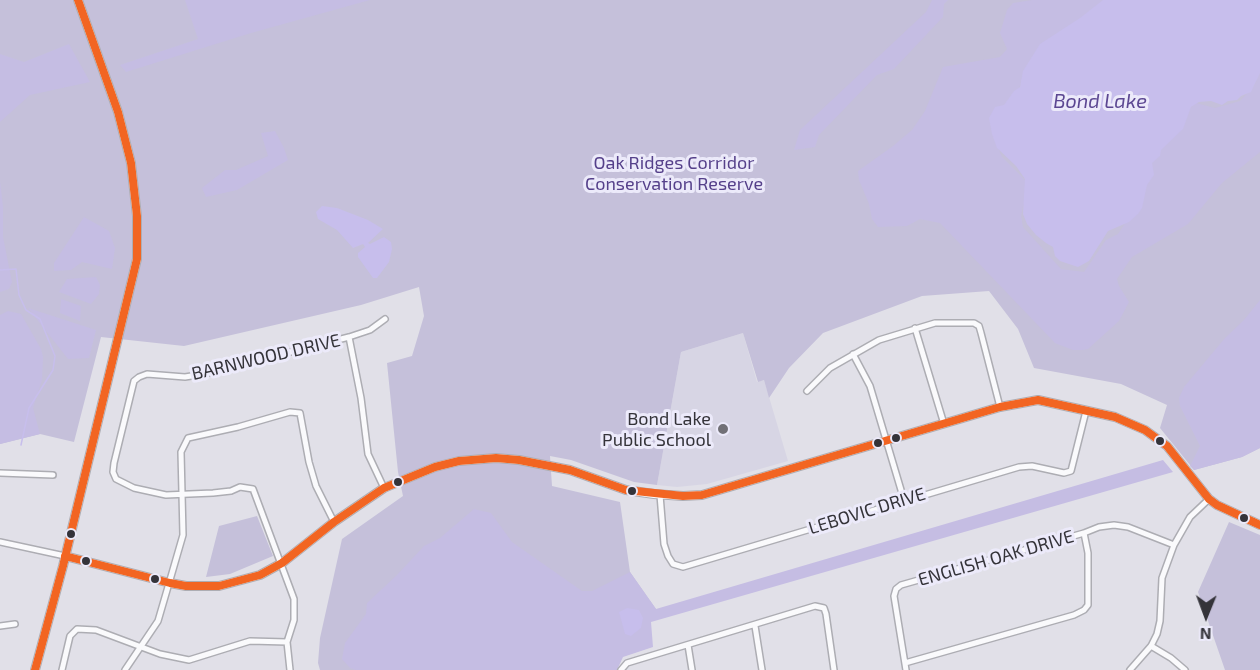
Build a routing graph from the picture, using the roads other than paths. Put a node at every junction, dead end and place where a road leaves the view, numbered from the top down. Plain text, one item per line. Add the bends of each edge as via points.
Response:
1 (78, 0) edge
2 (385, 319) dead end
3 (915, 328) junction
4 (349, 337) junction
5 (853, 354) junction
6 (807, 391) dead end
7 (1000, 407) junction
8 (1086, 411) junction
9 (944, 424) junction
10 (887, 441) junction
11 (0, 473) edge
12 (53, 475) dead end
13 (384, 488) junction
14 (183, 495) junction
15 (660, 495) junction
16 (1209, 499) junction
17 (904, 500) junction
18 (334, 522) junction
19 (1260, 525) edge
20 (1084, 533) junction
21 (0, 542) edge
22 (1174, 545) junction
23 (65, 556) junction
24 (282, 563) junction
25 (170, 583) junction
26 (15, 624) dead end
27 (0, 626) edge
28 (755, 626) junction
29 (287, 642) junction
30 (688, 645) junction
31 (141, 646) junction
32 (1151, 646) junction
33 (905, 663) junction
34 (35, 670) edge
35 (62, 670) edge
36 (125, 670) edge
37 (290, 670) edge
38 (621, 670) edge
39 (692, 670) edge
40 (762, 670) edge
41 (834, 670) edge
42 (906, 670) edge
43 (1130, 670) edge
44 (1185, 670) edge

1 - 23 street via 118,112 131,163 137,260
2 - 4 street, BARNWOOD DRIVE via 370,330
3 - 5 street
3 - 7 street via 935,323 978,326
3 - 9 street
4 - 13 street via 368,454
4 - 14 street, BARNWOOD DRIVE via 204,374 147,374 134,381 113,472 116,479 150,493
5 - 6 street via 830,368
5 - 10 street via 870,386
7 - 8 street via 1038,400
7 - 9 street
8 - 16 street via 1115,417 1145,430 1167,446
8 - 17 street, LEBOVIC DRIVE via 1071,471 1019,467
9 - 10 street
10 - 15 street via 702,495
10 - 17 street
11 - 12 street
13 - 15 street via 435,467 496,458 541,463 626,490
13 - 18 street
14 - 18 street via 181,452 188,438 296,411 302,419 316,486
14 - 24 street via 240,487 253,489
14 - 25 street via 183,535
15 - 17 street, LEBOVIC DRIVE via 666,550 674,564 683,567
16 - 19 street
16 - 22 street via 1190,517
18 - 24 street
20 - 22 street, ENGLISH OAK DRIVE via 1114,525
20 - 33 street via 1088,554 1088,605 1084,610
20 - 33 street, ENGLISH OAK DRIVE via 896,589
21 - 23 street
22 - 32 street via 1162,578 1160,621
23 - 25 street
23 - 34 street
24 - 25 street via 250,578 219,586
24 - 29 street via 294,599 294,620
25 - 31 street via 158,621
26 - 27 street
28 - 30 street
28 - 40 street
28 - 41 street via 815,606 824,608
29 - 31 street via 250,641 189,660
29 - 37 street
30 - 38 street via 627,663
30 - 39 street
31 - 35 street via 96,630 77,629 70,636
31 - 36 street
32 - 43 street
32 - 44 street
33 - 42 street, ENGLISH OAK DRIVE

